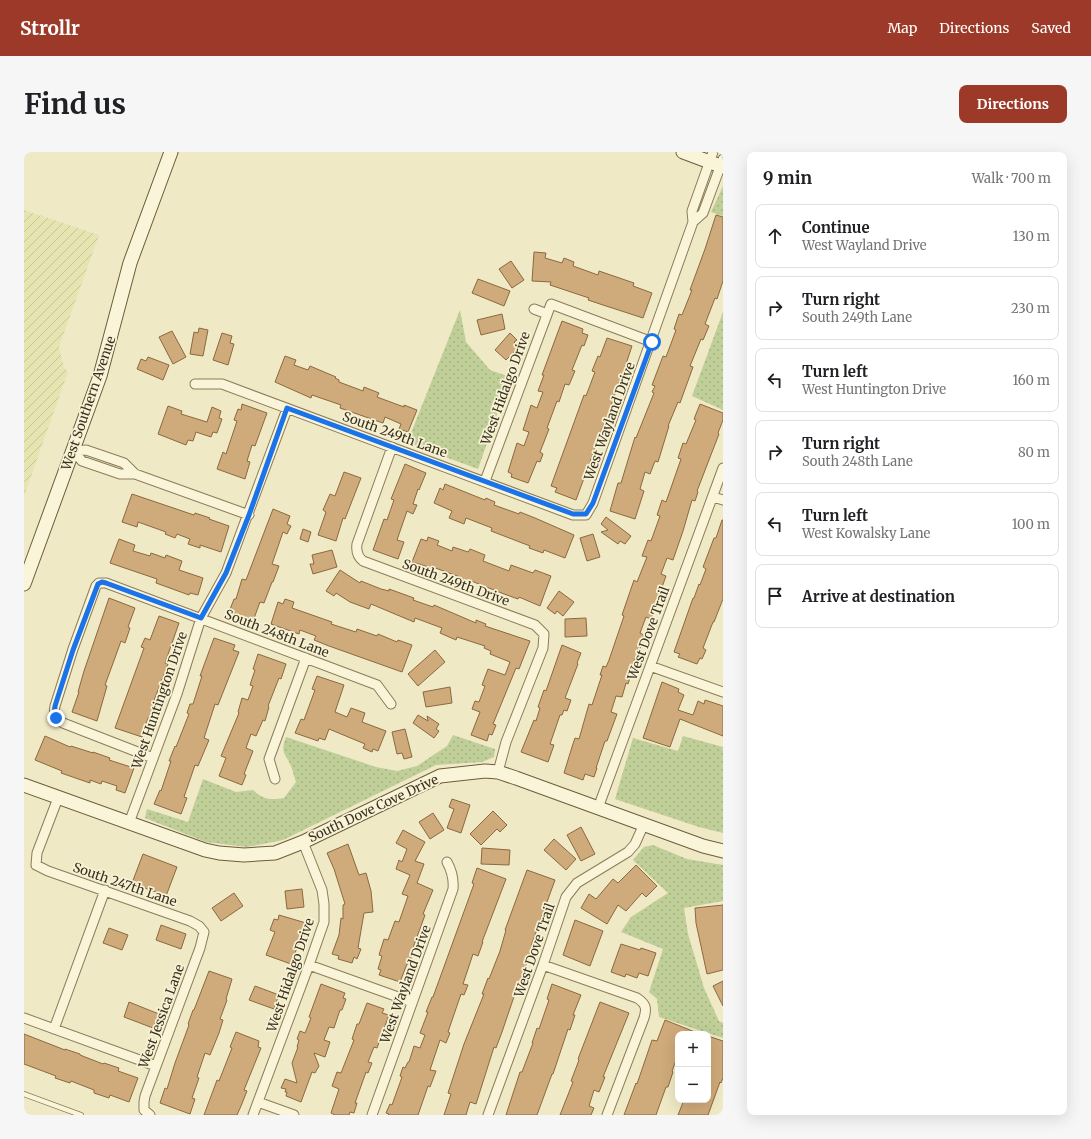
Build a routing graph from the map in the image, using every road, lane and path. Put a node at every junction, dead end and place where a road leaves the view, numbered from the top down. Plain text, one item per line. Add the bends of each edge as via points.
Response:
1 (171, 152) edge
2 (683, 152) edge
3 (718, 161) edge
4 (534, 309) dead end
5 (547, 314) junction
6 (652, 342) junction
7 (195, 384) dead end
8 (287, 408) junction
9 (392, 447) junction
10 (73, 451) junction
11 (723, 468) edge
12 (485, 481) junction
13 (713, 497) junction
14 (723, 500) edge
15 (586, 514) joint
16 (249, 515) junction
17 (24, 584) edge
18 (201, 618) junction
19 (306, 658) junction
20 (650, 666) junction
21 (723, 692) edge
22 (391, 704) dead end
23 (153, 758) junction
24 (498, 772) junction
25 (275, 779) dead end
26 (24, 785) edge
27 (58, 798) junction
28 (598, 808) junction
29 (129, 823) junction
30 (644, 824) junction
31 (303, 842) junction
32 (723, 851) edge
33 (447, 862) dead end
34 (105, 890) junction
35 (204, 932) joint
36 (310, 965) junction
37 (543, 965) junction
38 (412, 1002) junction
39 (24, 1018) edge
40 (54, 1029) junction
41 (156, 1066) junction
42 (24, 1094) edge
43 (258, 1102) junction
44 (147, 1112) edge
45 (82, 1115) edge
46 (253, 1115) edge
47 (294, 1115) edge
48 (372, 1115) edge
49 (488, 1115) edge
50 (607, 1115) edge

1 - 10 street, West Southern Avenue via 130,264 100,376
2 - 3 street
3 - 6 street, West Wayland Drive via 703,213 693,222
4 - 5 street
5 - 6 street, West Hidalgo Drive via 551,304
5 - 12 street, West Hidalgo Drive
6 - 15 street, West Wayland Drive via 593,503
7 - 8 street, South 249th Lane via 222,384
8 - 9 street, South 249th Lane
8 - 16 street, West Huntington Drive
9 - 12 street, South 249th Lane
9 - 24 street, South 249th Drive via 357,544 358,555 363,561 535,624 544,634 543,648 506,742
10 - 16 street via 86,450 124,464 135,474
10 - 17 street, West Southern Avenue
11 - 13 street, West Dove Trail
12 - 15 street, South 249th Lane via 573,514
13 - 14 street
13 - 20 street, West Dove Trail
16 - 18 street, West Huntington Drive via 226,573
18 - 19 street, South 248th Lane
18 - 23 street, West Huntington Drive
18 - 23 street, South 248th Lane via 100,583 96,586 73,650 55,706 56,718
19 - 22 street, South 248th Lane via 377,685
19 - 25 street via 270,759
20 - 21 street
20 - 28 street, West Dove Trail
23 - 29 street, West Huntington Drive
24 - 28 street, South Dove Cove Drive
24 - 31 street, South Dove Cove Drive via 440,776
26 - 27 street, South Dove Cove Drive
27 - 29 street, South Dove Cove Drive
27 - 34 street, South 247th Lane via 37,853 36,865
28 - 30 street, South Dove Cove Drive
29 - 31 street, South Dove Cove Drive via 219,853 267,854
30 - 32 street, South Dove Cove Drive
30 - 37 street, West Dove Trail via 628,852 571,890 566,897
31 - 36 street, West Hidalgo Drive via 322,890 324,904 324,922
33 - 38 street, West Wayland Drive via 453,873 453,889
34 - 35 street, South 247th Lane via 190,920
34 - 40 street
35 - 41 street, West Jessica Lane
36 - 38 street
36 - 43 street, West Hidalgo Drive
37 - 49 street, West Dove Trail
37 - 50 street via 637,998 646,1006 644,1018
38 - 48 street, West Wayland Drive
39 - 40 street
40 - 41 street
41 - 44 street, West Jessica Lane via 145,1096
42 - 45 lane
43 - 46 street, West Hidalgo Drive
43 - 47 street

